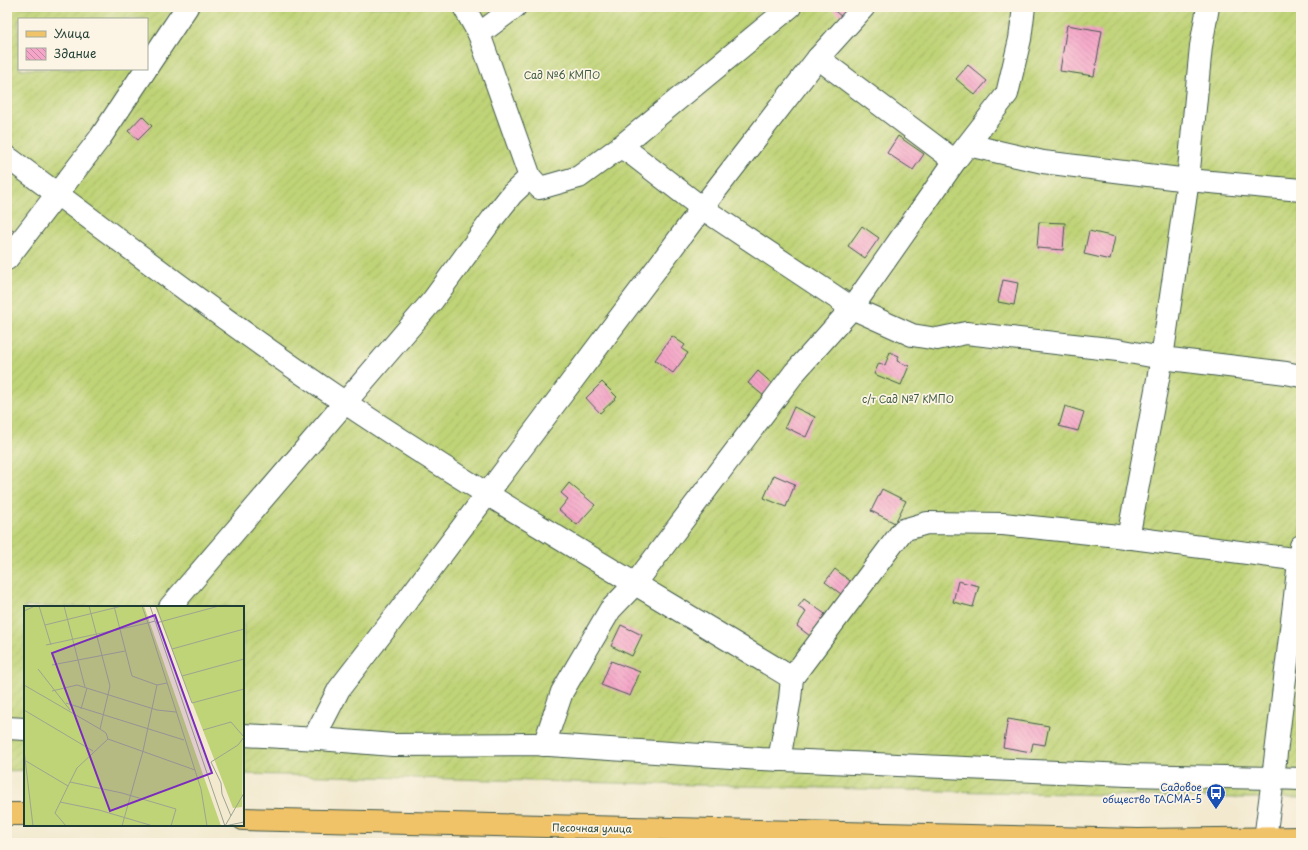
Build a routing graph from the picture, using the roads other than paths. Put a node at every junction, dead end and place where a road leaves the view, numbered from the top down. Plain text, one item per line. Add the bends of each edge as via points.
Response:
1 (187, 7) edge
2 (464, 7) edge
3 (515, 7) edge
4 (790, 7) edge
5 (864, 7) edge
6 (1024, 7) edge
7 (1208, 7) edge
8 (479, 34) junction
9 (818, 58) junction
10 (148, 65) edge
11 (145, 70) edge
12 (620, 147) junction
13 (961, 153) junction
14 (7, 156) edge
15 (530, 177) junction
16 (1188, 180) junction
17 (1301, 190) edge
18 (57, 194) junction
19 (702, 208) junction
20 (7, 259) edge
21 (852, 308) junction
22 (1162, 358) junction
23 (1301, 376) edge
24 (345, 403) junction
25 (488, 494) junction
26 (1128, 538) junction
27 (1300, 555) edge
28 (635, 584) junction
29 (171, 606) edge
30 (792, 678) junction
31 (7, 728) edge
32 (24, 729) edge
33 (318, 730) dead end
34 (244, 735) edge
35 (544, 745) junction
36 (779, 760) junction
37 (1273, 778) junction
38 (1301, 779) edge
39 (7, 814) edge
40 (24, 814) edge
41 (244, 819) edge
42 (1301, 838) edge
43 (1253, 840) edge

1 - 10 street
2 - 8 street
3 - 8 street
4 - 12 street
5 - 9 street
6 - 13 street via 1020,39 1007,94
7 - 16 street via 1201,46
8 - 15 street
9 - 13 street
9 - 19 street
11 - 18 street via 100,138
12 - 15 street via 579,177 540,188
12 - 19 street
13 - 16 street
13 - 21 street
14 - 18 street
15 - 24 street via 512,194 433,300
16 - 17 street
16 - 22 street
18 - 20 street
18 - 24 street via 231,323
19 - 21 street
19 - 25 street
21 - 22 street via 912,335 937,339 966,333 1118,350
21 - 28 street via 795,372
22 - 23 street
22 - 26 street
24 - 25 street
24 - 29 street
25 - 28 street
25 - 33 street via 339,689
26 - 27 street
26 - 30 street via 1003,524 927,523 903,530
27 - 37 street
28 - 30 street
28 - 35 street via 610,610 562,692
30 - 36 street
31 - 32 street
34 - 35 street via 393,745
35 - 36 street
36 - 37 street via 1127,775
37 - 38 street
37 - 43 street
39 - 40 main road
41 - 43 main road, Песочная улица via 1130,840
42 - 43 main road, Песочная улица

